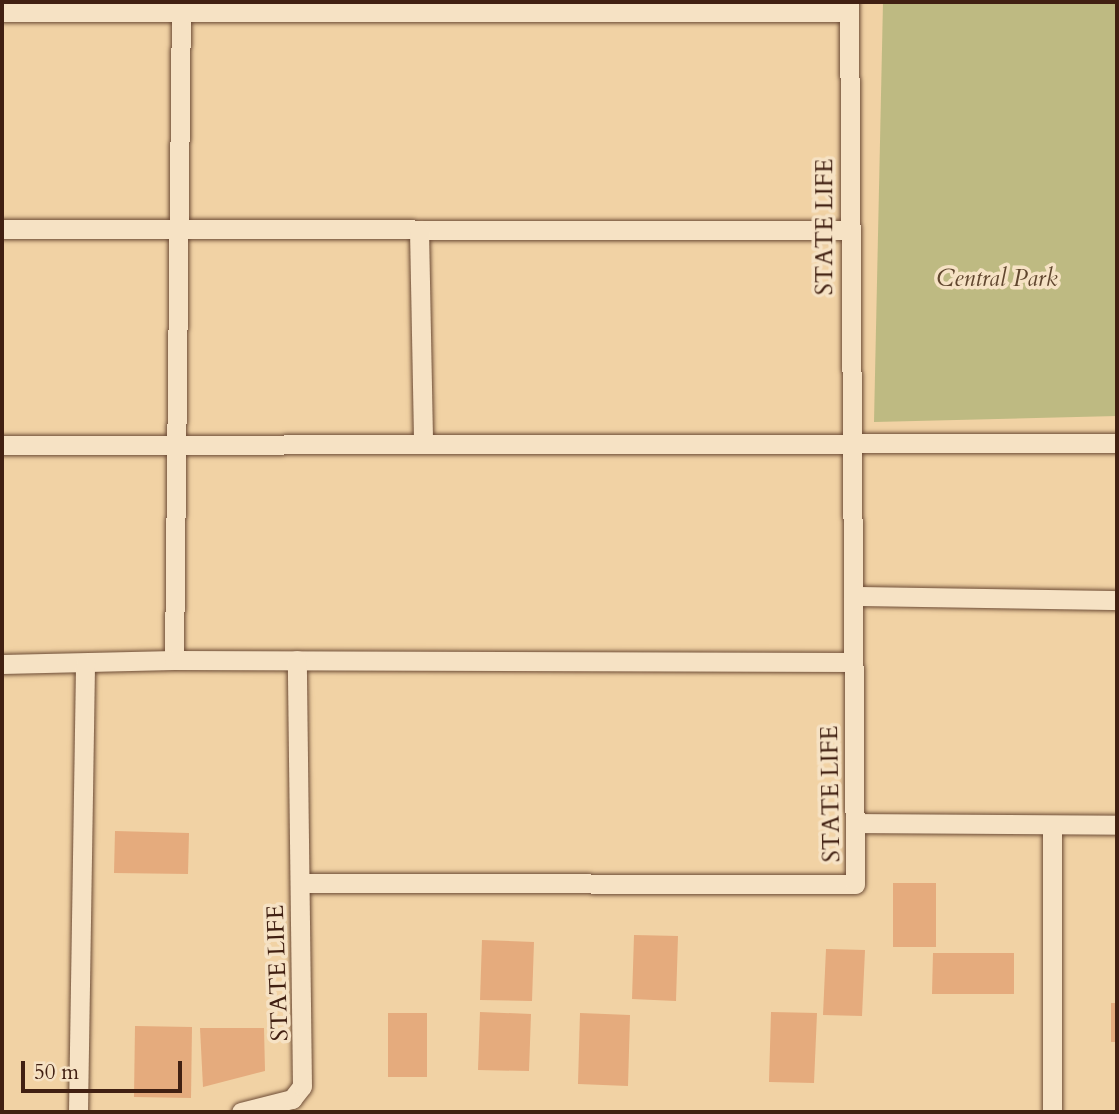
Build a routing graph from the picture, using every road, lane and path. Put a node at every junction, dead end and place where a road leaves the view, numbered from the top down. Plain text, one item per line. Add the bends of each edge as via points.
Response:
1 (181, 6) edge
2 (848, 7) edge
3 (2, 12) edge
4 (2, 229) edge
5 (419, 230) junction
6 (850, 230) junction
7 (180, 231) junction
8 (423, 442) junction
9 (1117, 443) edge
10 (2, 445) edge
11 (850, 445) junction
12 (174, 447) junction
13 (853, 596) junction
14 (1117, 600) edge
15 (174, 660) junction
16 (298, 660) junction
17 (853, 662) junction
18 (2, 664) edge
19 (85, 664) junction
20 (858, 823) junction
21 (1052, 825) junction
22 (1117, 825) edge
23 (300, 883) junction
24 (292, 1106) edge
25 (78, 1112) edge
26 (241, 1112) edge
27 (1052, 1112) edge

1 - 2 street
1 - 3 street
1 - 7 street
2 - 6 street, STATE LIFE
4 - 7 street
5 - 6 street
5 - 7 street
5 - 8 street
6 - 11 street, STATE LIFE
7 - 12 street
8 - 11 street
8 - 12 street
9 - 11 street
10 - 12 street
11 - 13 street, STATE LIFE
12 - 15 street
13 - 14 street
13 - 17 street, STATE LIFE
15 - 16 street
15 - 19 street
16 - 17 street
16 - 23 street
17 - 20 street, STATE LIFE
18 - 19 street
19 - 25 street
20 - 21 street
20 - 23 street, STATE LIFE via 858,878 846,887
21 - 22 street
21 - 27 street
23 - 24 street, STATE LIFE via 304,1061 302,1086
24 - 26 street, STATE LIFE

